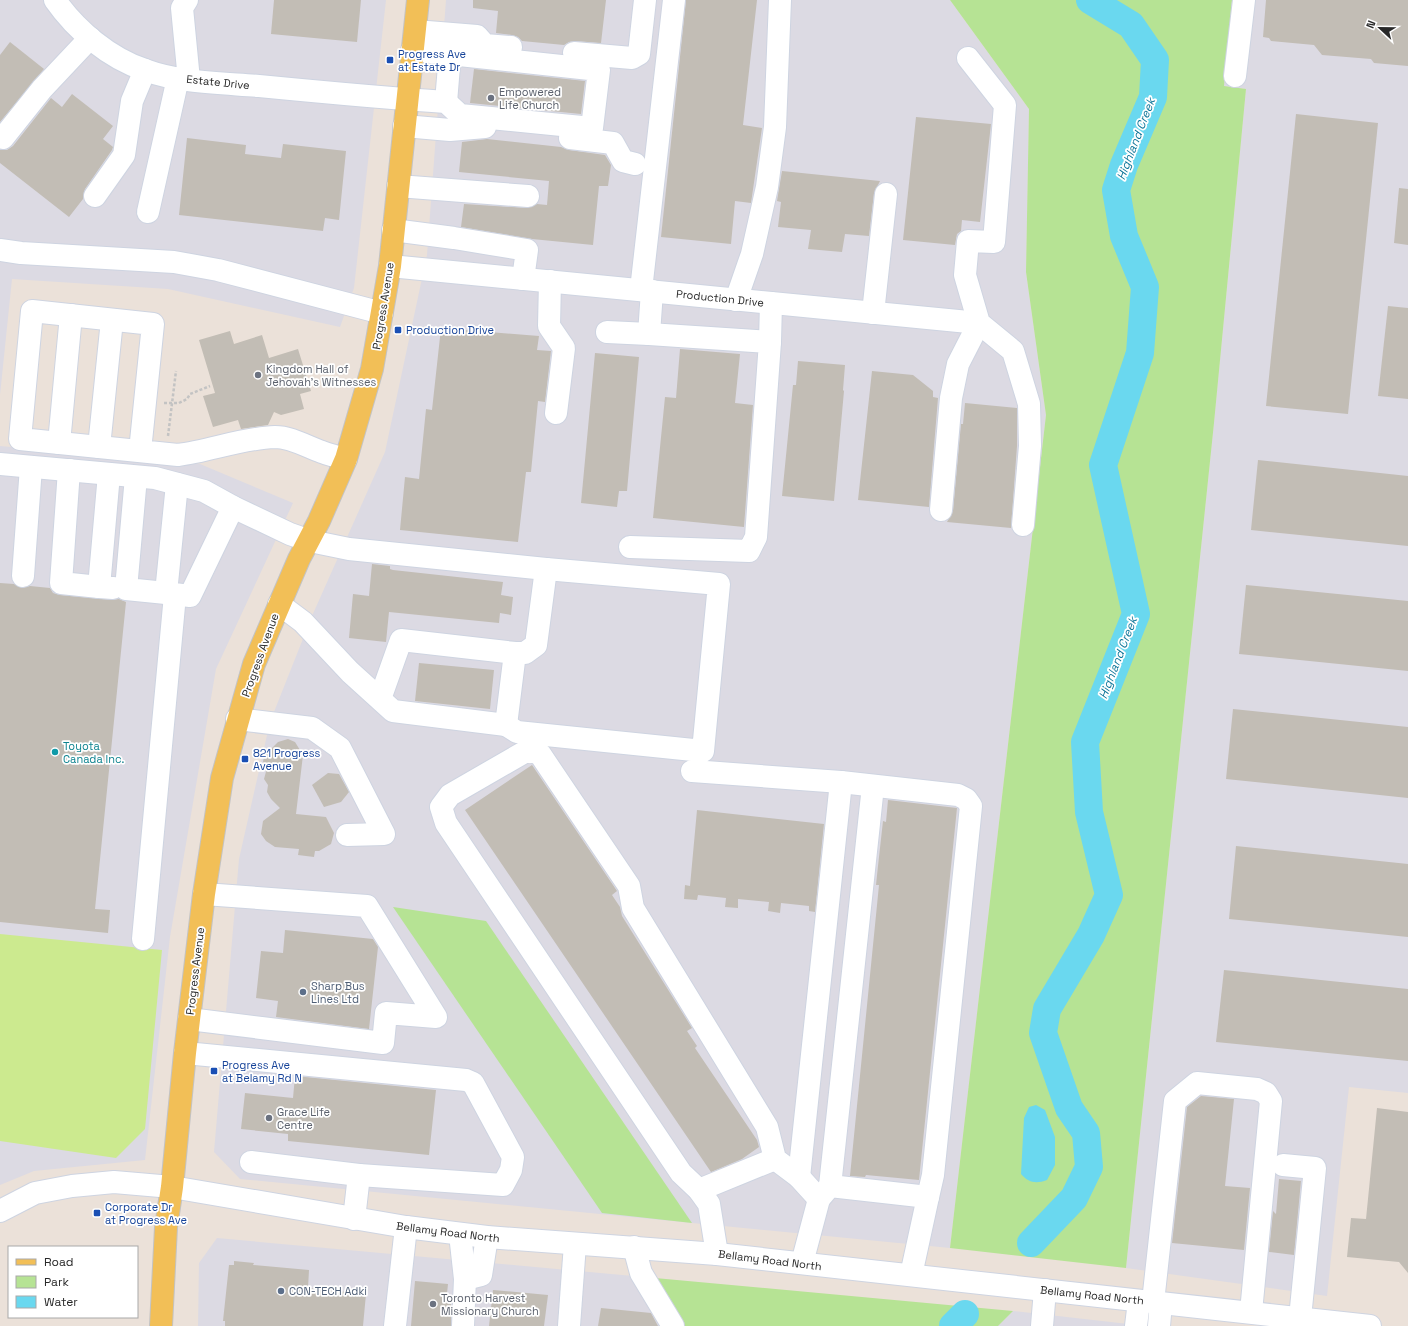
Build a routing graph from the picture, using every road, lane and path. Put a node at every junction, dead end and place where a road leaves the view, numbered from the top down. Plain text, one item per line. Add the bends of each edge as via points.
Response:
1 (55, 0) edge
2 (188, 0) edge
3 (418, 0) edge
4 (645, 0) edge
5 (674, 0) edge
6 (780, 0) edge
7 (1244, 0) edge
8 (90, 38) junction
9 (414, 41) junction
10 (450, 54) junction
11 (968, 58) dead end
12 (145, 70) junction
13 (1235, 76) dead end
14 (184, 79) junction
15 (407, 100) junction
16 (446, 102) junction
17 (404, 126) junction
18 (3, 138) dead end
19 (635, 164) dead end
20 (398, 186) junction
21 (886, 194) dead end
22 (96, 196) dead end
23 (528, 196) dead end
24 (148, 212) dead end
25 (393, 230) junction
26 (0, 250) edge
27 (390, 266) junction
28 (523, 279) junction
29 (550, 281) junction
30 (646, 291) junction
31 (736, 300) junction
32 (771, 303) junction
33 (382, 313) junction
34 (873, 313) junction
35 (71, 315) junction
36 (112, 320) junction
37 (979, 322) junction
38 (606, 332) dead end
39 (649, 334) junction
40 (770, 342) junction
41 (176, 371) dead end
42 (210, 386) dead end
43 (145, 401) junction
44 (173, 403) junction
45 (556, 413) dead end
46 (168, 438) dead end
47 (59, 443) junction
48 (99, 447) junction
49 (140, 451) junction
50 (346, 459) junction
51 (0, 464) edge
52 (31, 467) junction
53 (69, 470) junction
54 (109, 474) junction
55 (136, 476) junction
56 (177, 484) junction
57 (234, 507) junction
58 (941, 510) dead end
59 (1023, 525) dead end
60 (310, 540) junction
61 (630, 547) dead end
62 (546, 570) junction
63 (24, 576) dead end
64 (99, 587) junction
65 (126, 589) junction
66 (171, 594) junction
67 (279, 604) junction
68 (515, 653) junction
69 (380, 699) junction
70 (237, 719) junction
71 (506, 725) junction
72 (692, 771) dead end
73 (841, 782) junction
74 (873, 786) junction
75 (348, 835) dead end
76 (204, 894) junction
77 (143, 940) dead end
78 (189, 1019) junction
79 (184, 1053) junction
80 (776, 1159) junction
81 (251, 1162) dead end
82 (1284, 1164) dead end
83 (359, 1175) junction
84 (799, 1177) junction
85 (172, 1187) junction
86 (699, 1190) junction
87 (824, 1192) junction
88 (928, 1197) junction
89 (0, 1211) edge
90 (354, 1219) junction
91 (406, 1228) junction
92 (460, 1234) junction
93 (487, 1237) junction
94 (575, 1244) junction
95 (634, 1247) junction
96 (717, 1254) junction
97 (802, 1264) junction
98 (911, 1275) junction
99 (464, 1279) junction
100 (1045, 1290) junction
101 (1151, 1302) junction
102 (1251, 1312) junction
103 (1292, 1320) edge
104 (1037, 1322) edge
105 (162, 1326) edge
106 (395, 1326) edge
107 (464, 1326) edge
108 (569, 1326) edge
109 (673, 1326) edge
110 (1136, 1326) edge
111 (1159, 1326) edge
112 (1370, 1326) edge

1 - 8 street, Estate Drive via 65,14
2 - 14 street via 182,8
3 - 9 main road, Progress Avenue
4 - 9 street via 639,54 632,58 485,44 477,36
5 - 30 street
6 - 31 street via 775,127 767,187 752,254
7 - 13 street
8 - 12 street, Estate Drive via 120,58
8 - 18 street via 42,89
9 - 10 street
9 - 15 main road, Progress Avenue
10 - 16 street
10 - 16 street via 599,70 592,128 460,115
11 - 37 street via 1005,105 994,242 968,241 965,275
12 - 14 street, Estate Drive
12 - 22 street via 132,101 124,154
14 - 15 street, Estate Drive
14 - 24 street
15 - 16 street, Estate Drive
15 - 17 main road, Progress Avenue
17 - 19 street via 450,130 481,127 613,143 623,161
17 - 20 main road, Progress Avenue
20 - 23 street
20 - 25 main road, Progress Avenue
21 - 34 street
25 - 27 main road, Progress Avenue
25 - 28 street via 527,250
26 - 33 street via 174,262 218,270
27 - 28 street, Production Drive
27 - 33 main road, Progress Avenue
28 - 29 street, Production Drive
29 - 30 street, Production Drive
29 - 45 street via 549,326 564,348
30 - 31 street, Production Drive
30 - 39 street
31 - 32 street, Production Drive
32 - 34 street, Production Drive
32 - 40 street
33 - 50 main road, Progress Avenue via 372,370
34 - 37 street, Production Drive
35 - 36 street
35 - 47 street
35 - 47 street via 32,311 20,439
36 - 43 street via 152,324
36 - 48 street
37 - 58 street via 958,364 951,398
37 - 59 street via 1013,351 1029,404 1030,446
38 - 39 street
39 - 40 street
40 - 61 street via 756,537 749,551
41 - 44 path
42 - 44 path via 190,394 179,403
43 - 44 path
43 - 49 street
44 - 46 path
47 - 48 street
48 - 49 street
49 - 50 street via 178,455 275,437 291,439
50 - 60 main road, Progress Avenue
51 - 52 street
52 - 53 street
52 - 63 street
53 - 54 street
53 - 64 street via 61,582
54 - 55 street
54 - 64 street
55 - 56 street
55 - 65 street
56 - 57 street via 204,491
56 - 66 street
57 - 60 street via 290,534
57 - 66 street via 190,596
60 - 62 street via 349,550
60 - 67 main road, Progress Avenue
62 - 68 street via 536,645 525,653
62 - 71 street via 719,584 703,751 517,732
64 - 65 street
65 - 66 street
66 - 77 street
67 - 69 street via 303,622 350,672
67 - 70 main road, Progress Avenue via 254,664
68 - 69 street via 401,640
68 - 71 street
69 - 71 street via 393,711
70 - 75 street via 312,728 340,748 384,834
70 - 76 main road, Progress Avenue via 222,778
72 - 73 street
73 - 74 street
73 - 84 street
74 - 87 street
74 - 88 street via 958,795 966,799 971,806 933,1175
76 - 78 main road, Progress Avenue
76 - 78 street via 368,906 436,1017 386,1013 383,1043
78 - 79 main road, Progress Avenue
79 - 83 street via 466,1080 473,1083 513,1157 511,1170 503,1185
79 - 85 main road, Progress Avenue
80 - 84 street
80 - 86 street
80 - 86 street via 767,1127 633,908 629,886 540,754 528,750 450,795 441,807 446,822 681,1173
81 - 83 street
82 - 103 street via 1315,1168
83 - 90 street
84 - 87 street
85 - 89 street, Bellamy Road North via 114,1182 72,1186 35,1193
85 - 90 street, Bellamy Road North
85 - 105 main road, Progress Avenue via 166,1227
86 - 96 street via 709,1204
87 - 88 street
87 - 97 street
88 - 98 street
90 - 91 street, Bellamy Road North
91 - 92 street, Bellamy Road North
91 - 106 street
92 - 93 street, Bellamy Road North
92 - 99 street
93 - 94 street, Bellamy Road North
93 - 99 street via 481,1275
94 - 95 street, Bellamy Road North
94 - 108 street
95 - 96 street, Bellamy Road North
95 - 109 street via 641,1273
96 - 97 street, Bellamy Road North
97 - 98 street, Bellamy Road North
98 - 100 street, Bellamy Road North
99 - 107 street
100 - 101 street, Bellamy Road North
100 - 104 street
101 - 102 street, Bellamy Road North
101 - 102 street via 1175,1101 1198,1083 1250,1088 1266,1093 1271,1101
101 - 110 street
101 - 111 street
102 - 103 street, Bellamy Road North
103 - 112 street, Bellamy Road North

